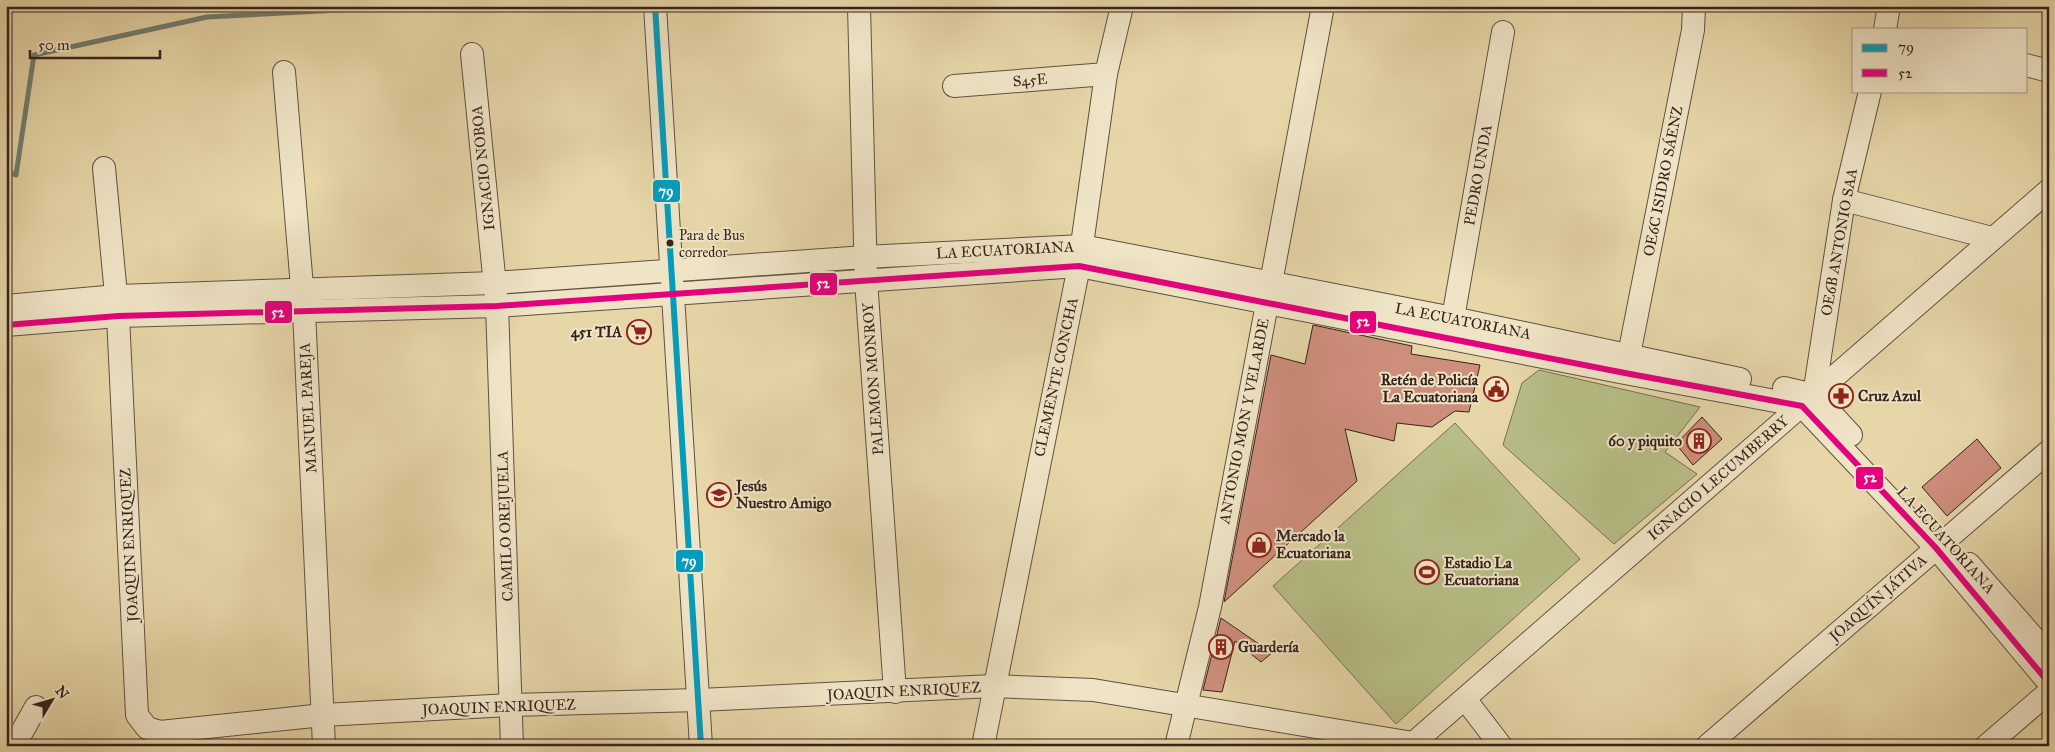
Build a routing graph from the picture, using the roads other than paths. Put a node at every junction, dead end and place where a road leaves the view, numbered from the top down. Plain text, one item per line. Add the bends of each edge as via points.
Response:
1 (656, 6) edge
2 (859, 6) edge
3 (1122, 6) edge
4 (1323, 6) edge
5 (1694, 6) edge
6 (1889, 6) edge
7 (1885, 28) edge
8 (1503, 32) dead end
9 (472, 54) dead end
10 (2028, 66) edge
11 (2049, 71) edge
12 (284, 72) dead end
13 (1106, 74) junction
14 (954, 86) dead end
15 (1870, 92) edge
16 (104, 168) dead end
17 (2049, 190) edge
18 (1844, 200) junction
19 (1992, 238) junction
20 (1080, 256) junction
21 (866, 257) junction
22 (671, 272) junction
23 (866, 280) junction
24 (494, 283) junction
25 (1269, 293) junction
26 (673, 294) junction
27 (303, 301) junction
28 (6, 306) edge
29 (118, 306) junction
30 (497, 306) junction
31 (1453, 318) junction
32 (6, 325) edge
33 (1627, 365) junction
34 (1808, 400) junction
35 (2049, 451) edge
36 (1941, 544) junction
37 (2049, 655) edge
38 (2049, 683) edge
39 (993, 686) junction
40 (895, 692) junction
41 (2049, 692) edge
42 (1465, 699) junction
43 (699, 700) junction
44 (511, 705) junction
45 (1186, 706) junction
46 (36, 707) dead end
47 (324, 715) junction
48 (1411, 745) edge
49 (14, 746) edge
50 (324, 746) edge
51 (512, 746) edge
52 (701, 746) edge
53 (983, 746) edge
54 (1176, 746) edge
55 (1501, 746) edge
56 (1707, 746) edge
57 (1986, 746) edge

1 - 22 street
2 - 21 street, PALEMON MONROY
3 - 13 street, CLEMENTE CONCHA
4 - 25 street, ANTONIO MON Y VELARDE
5 - 33 street, OE6C ISIDRO SÁENZ via 1693,30
6 - 7 street
8 - 31 street, PEDRO UNDA
9 - 24 street, IGNACIO NOBOA
10 - 11 street
12 - 27 street, MANUEL PAREJA
13 - 14 street, S45E
13 - 20 street, CLEMENTE CONCHA
15 - 18 street, OE6B ANTONIO SAA
16 - 29 street, JOAQUIN ENRIQUEZ
17 - 19 street, IGNACIO LECUMBERRY
18 - 19 street
18 - 34 street, OE6B ANTONIO SAA
19 - 34 street, IGNACIO LECUMBERRY
20 - 21 street, LA ECUATORIANA
20 - 23 street
20 - 25 street
20 - 39 street, CLEMENTE CONCHA
21 - 22 street, LA ECUATORIANA
21 - 23 street, PALEMON MONROY
22 - 24 street, LA ECUATORIANA
22 - 26 street
23 - 26 street
23 - 40 street, PALEMON MONROY
24 - 27 street, LA ECUATORIANA
24 - 30 street, IGNACIO NOBOA
25 - 31 street, LA ECUATORIANA
25 - 33 street
25 - 45 street, ANTONIO MON Y VELARDE via 1210,608
26 - 30 street
26 - 43 street
27 - 29 street
27 - 30 street
27 - 47 street, MANUEL PAREJA
28 - 29 street
29 - 32 street
29 - 47 street, JOAQUIN ENRIQUEZ via 137,714 147,728 160,732
30 - 44 street, CAMILO OREJUELA
31 - 33 street, LA ECUATORIANA
33 - 34 street, LA ECUATORIANA
34 - 36 street, LA ECUATORIANA
34 - 42 street, IGNACIO LECUMBERRY
35 - 36 street, JOAQUÍN JÁTIVA
36 - 37 street, LA ECUATORIANA
36 - 38 street
36 - 56 street, JOAQUÍN JÁTIVA
39 - 40 street, JOAQUIN ENRIQUEZ
39 - 45 street, JOAQUIN ENRIQUEZ via 1093,690
39 - 53 street, CLEMENTE CONCHA
40 - 43 street, JOAQUIN ENRIQUEZ
41 - 57 street
42 - 48 street, IGNACIO LECUMBERRY
42 - 55 street
43 - 44 street, JOAQUIN ENRIQUEZ
43 - 52 street
44 - 47 street, JOAQUIN ENRIQUEZ
44 - 51 street, CAMILO OREJUELA
45 - 48 street, JOAQUIN ENRIQUEZ
45 - 54 street, ANTONIO MON Y VELARDE
46 - 49 street
47 - 50 street, MANUEL PAREJA

